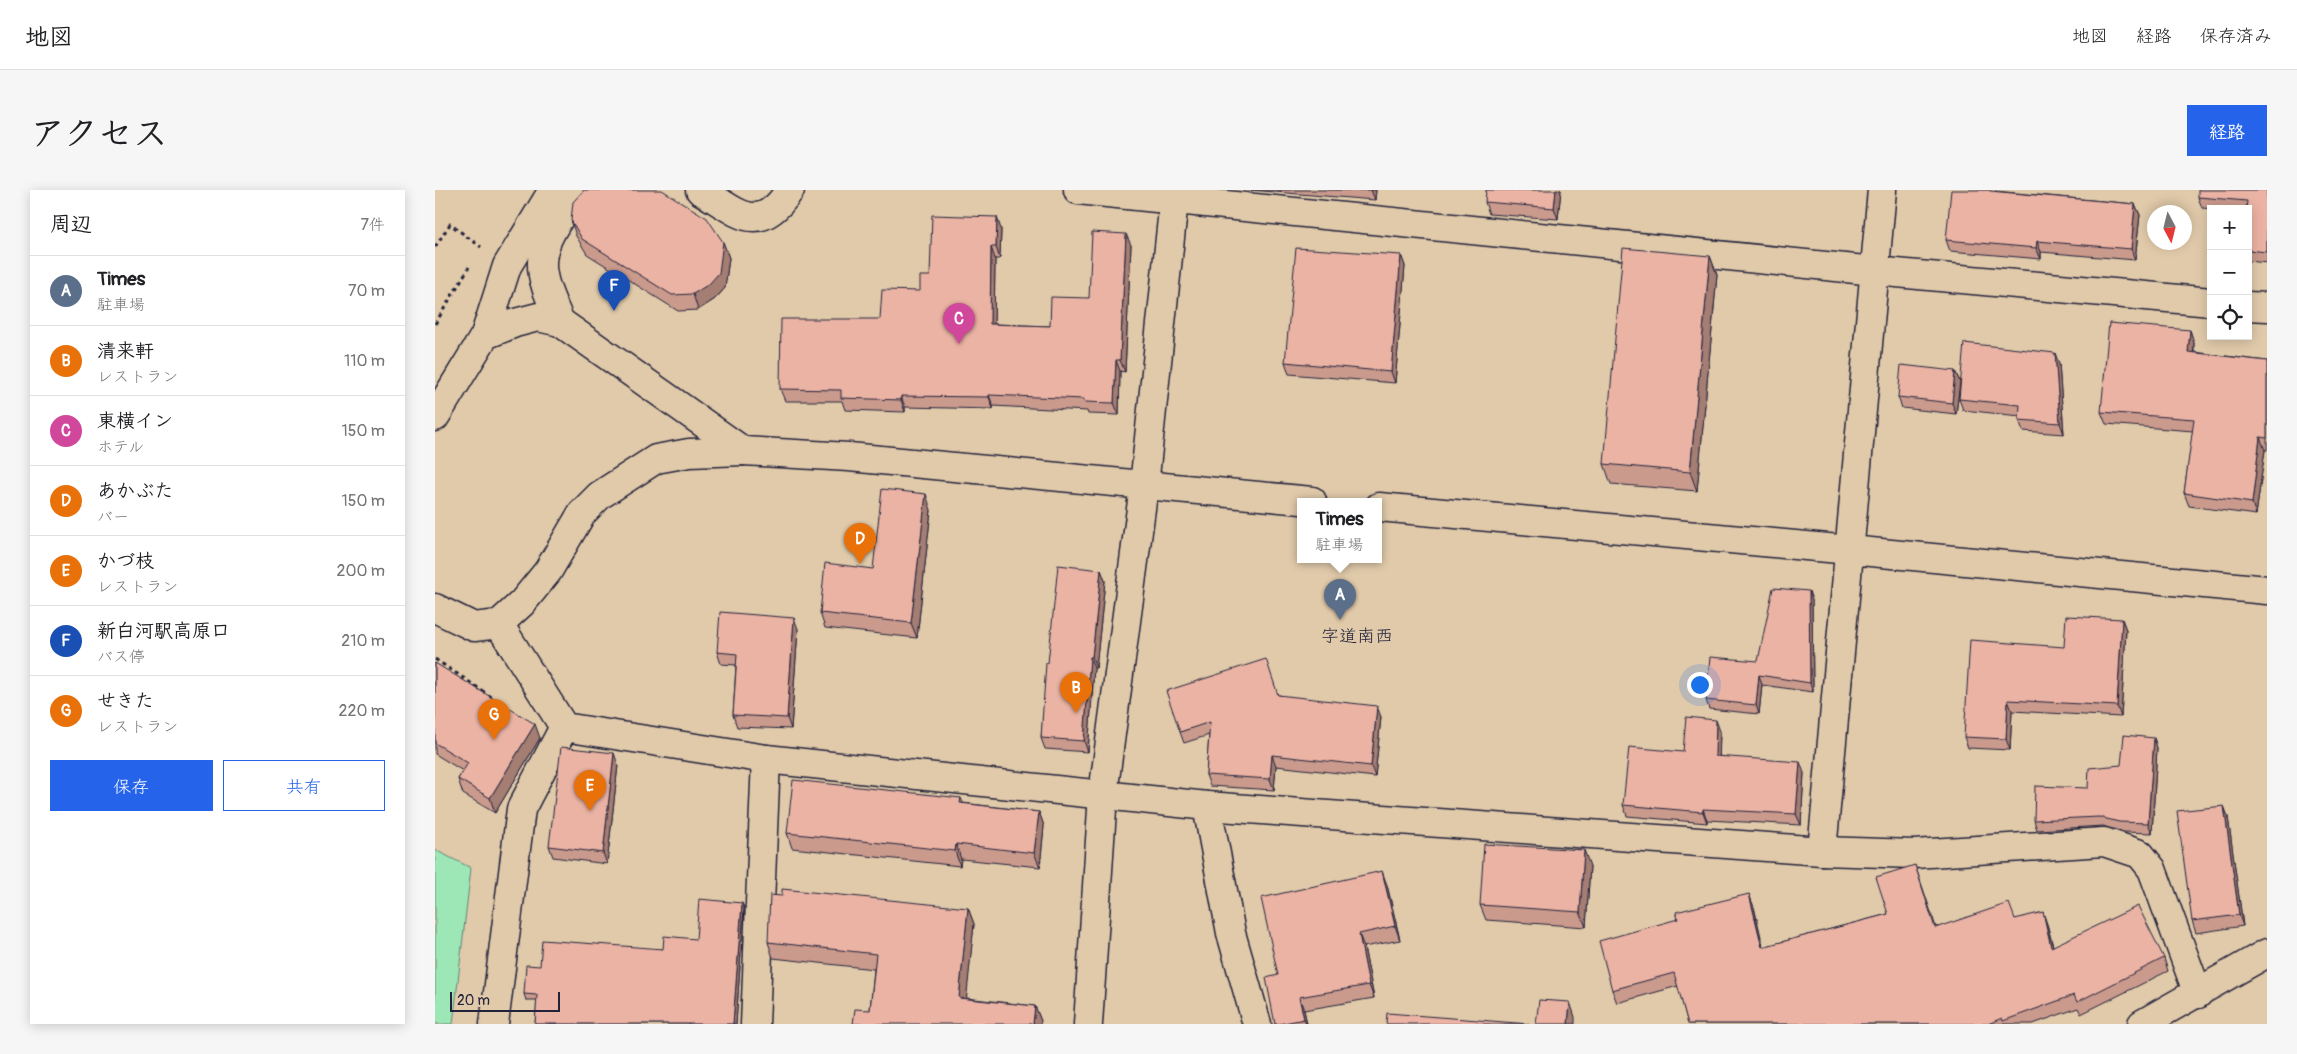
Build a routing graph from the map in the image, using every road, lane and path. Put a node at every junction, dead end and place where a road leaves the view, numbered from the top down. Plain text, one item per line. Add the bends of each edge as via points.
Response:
1 (553, 190) edge
2 (580, 190) edge
3 (700, 190) edge
4 (789, 190) edge
5 (1078, 190) edge
6 (1882, 190) edge
7 (1174, 195) edge
8 (435, 247) edge
9 (481, 247) dead end
10 (1875, 271) junction
11 (2207, 302) edge
12 (2252, 306) edge
13 (2267, 307) edge
14 (560, 322) junction
15 (485, 335) junction
16 (435, 417) edge
17 (743, 450) junction
18 (1144, 486) junction
19 (1297, 500) edge
20 (1382, 507) edge
21 (1850, 550) junction
22 (2267, 590) edge
23 (435, 608) edge
24 (499, 624) junction
25 (435, 659) edge
26 (507, 707) edge
27 (564, 727) junction
28 (766, 759) junction
29 (1103, 794) junction
30 (1207, 806) junction
31 (1821, 851) junction
32 (2267, 953) edge
33 (2198, 994) junction
34 (494, 1024) edge
35 (755, 1024) edge
36 (1088, 1024) edge
37 (1257, 1024) edge
38 (2142, 1024) edge

1 - 15 street via 507,266
2 - 14 street via 549,236 541,263
3 - 4 street via 746,217 755,218 765,216 775,208
5 - 7 street
6 - 10 street
7 - 10 street
7 - 18 street
8 - 9 path via 450,224
10 - 11 street
10 - 21 street
12 - 13 street
14 - 15 street via 538,317
14 - 17 street
15 - 16 street
17 - 18 street via 849,457
17 - 24 street via 689,453 656,459 600,495 581,513 548,571 522,603
18 - 19 street
18 - 29 street
20 - 21 street
21 - 22 street
21 - 31 street
23 - 24 street via 474,626
24 - 27 street
25 - 26 path
27 - 28 street
27 - 34 street via 521,809
28 - 29 street
28 - 35 street
29 - 30 street
29 - 36 street
30 - 31 street
30 - 37 street via 1231,933
31 - 33 street via 1914,854 2104,842 2140,854 2152,870
32 - 33 street
33 - 38 street

